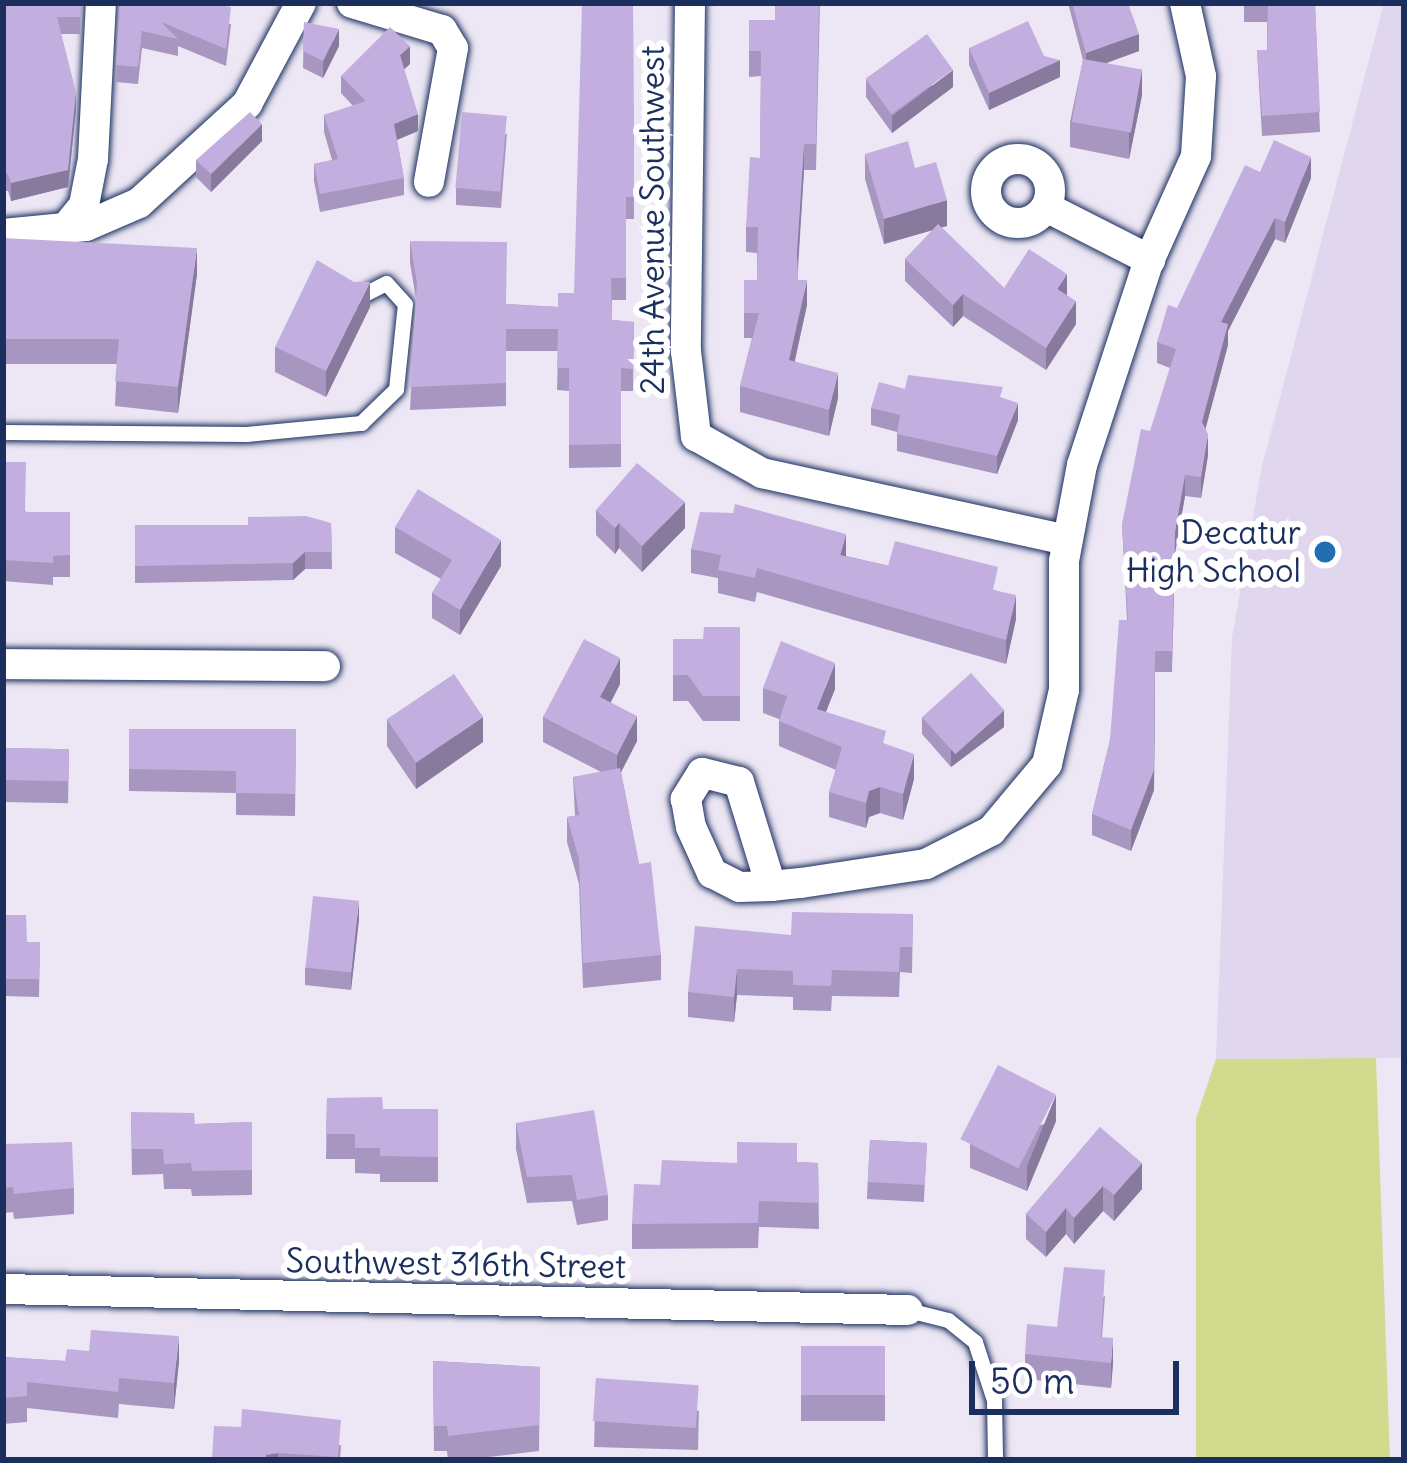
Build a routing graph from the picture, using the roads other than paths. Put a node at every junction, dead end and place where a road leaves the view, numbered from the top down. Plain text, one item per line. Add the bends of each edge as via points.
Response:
1 (101, 3) edge
2 (301, 3) edge
3 (352, 3) edge
4 (689, 3) edge
5 (1185, 3) edge
6 (429, 182) dead end
7 (1046, 207) dead end
8 (64, 230) junction
9 (3, 234) edge
10 (1150, 260) junction
11 (358, 297) edge
12 (3, 432) edge
13 (1066, 540) junction
14 (3, 664) edge
15 (325, 666) dead end
16 (771, 886) dead end
17 (3, 1289) edge
18 (908, 1310) joint
19 (995, 1460) edge

1 - 8 street via 93,159 84,205
2 - 8 street via 248,104 190,162 120,214
3 - 6 street via 442,30 453,48
4 - 13 street, 24th Avenue Southwest via 686,352 696,436 762,473
5 - 10 street via 1201,76 1198,138 1182,200
7 - 10 street
8 - 9 street
10 - 13 street via 1099,400
11 - 12 lane via 386,283 405,304 396,388 361,422 246,434
13 - 16 street via 1061,711 1047,764 1012,813 926,864
14 - 15 street
17 - 18 street, Southwest 316th Street
18 - 19 lane via 948,1320 975,1342 994,1400

